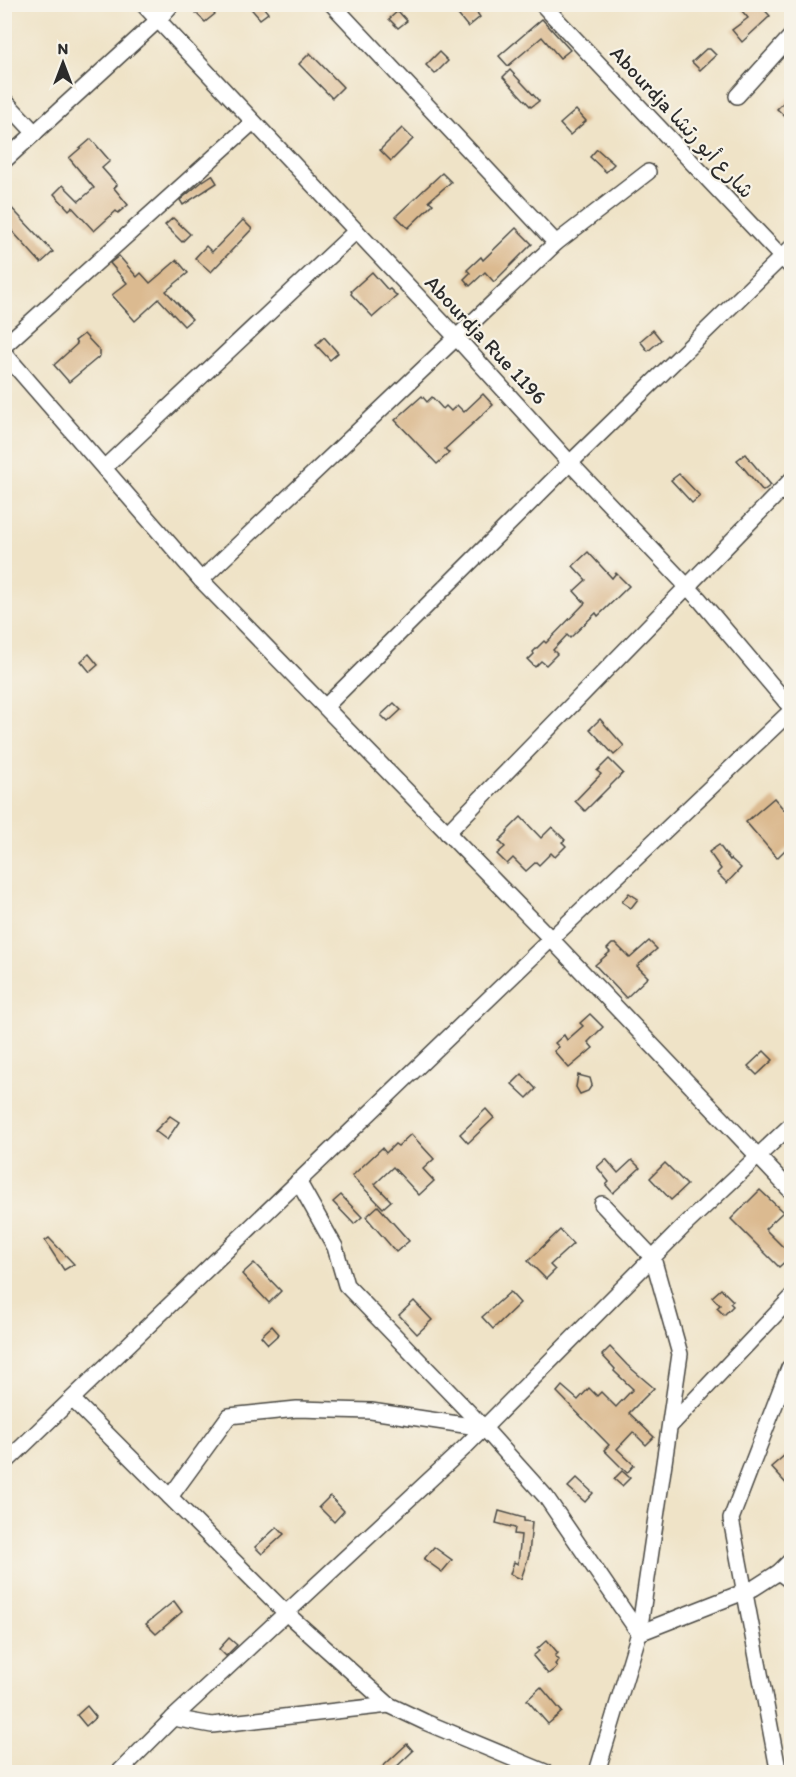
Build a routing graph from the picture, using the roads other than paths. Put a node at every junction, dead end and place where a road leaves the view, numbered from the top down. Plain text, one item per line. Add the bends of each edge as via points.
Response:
1 (143, 4) edge
2 (172, 4) edge
3 (332, 4) edge
4 (542, 4) edge
5 (158, 20) junction
6 (792, 35) edge
7 (737, 96) dead end
8 (4, 100) edge
9 (253, 122) junction
10 (35, 133) junction
11 (4, 161) edge
12 (648, 172) dead end
13 (356, 231) junction
14 (556, 243) junction
15 (788, 258) edge
16 (456, 338) junction
17 (4, 346) edge
18 (4, 353) edge
19 (570, 463) junction
20 (104, 468) junction
21 (792, 479) edge
22 (201, 580) junction
23 (687, 587) junction
24 (325, 707) junction
25 (792, 710) edge
26 (447, 833) junction
27 (551, 939) junction
28 (792, 1124) edge
29 (758, 1156) junction
30 (298, 1181) junction
31 (792, 1191) edge
32 (602, 1204) dead end
33 (653, 1258) junction
34 (792, 1297) edge
35 (792, 1366) edge
36 (72, 1399) junction
37 (670, 1426) junction
38 (484, 1428) junction
39 (4, 1464) edge
40 (170, 1497) junction
41 (792, 1559) edge
42 (779, 1572) junction
43 (792, 1582) edge
44 (745, 1591) junction
45 (286, 1613) junction
46 (639, 1633) junction
47 (389, 1705) junction
48 (173, 1718) junction
49 (780, 1771) edge
50 (119, 1773) edge
51 (545, 1773) edge
52 (597, 1773) edge

1 - 5 street, Abourdja Rue 1196
2 - 5 street
3 - 14 street
4 - 15 street, Abourdja شارع أبو رتشا
5 - 9 street, Abourdja Rue 1196
5 - 10 street
6 - 7 street
8 - 10 street
9 - 13 street, Abourdja Rue 1196
9 - 17 street
10 - 11 street
12 - 14 street
13 - 16 street, Abourdja Rue 1196
13 - 20 street
14 - 16 street
15 - 19 street
16 - 19 street, Abourdja Rue 1196
16 - 22 street
18 - 20 street
19 - 23 street, Abourdja Rue 1196
19 - 24 street
20 - 22 street
21 - 23 street
22 - 24 street
23 - 25 street, Abourdja Rue 1196
23 - 26 street
24 - 26 street
25 - 27 street
26 - 27 street
27 - 29 street
27 - 30 street
28 - 29 street
29 - 31 street
29 - 33 street
30 - 36 street
30 - 38 street via 335,1247 346,1285
32 - 33 street
33 - 37 street via 680,1354
33 - 38 street
34 - 37 street
35 - 44 street via 731,1519
36 - 39 street
36 - 40 street
37 - 46 street
38 - 40 street via 371,1411 297,1409 229,1416
38 - 45 street
38 - 46 street via 546,1497
40 - 45 street
41 - 42 street
42 - 43 street
42 - 44 street
44 - 46 street
44 - 49 street
45 - 47 street
45 - 48 street
46 - 52 street
47 - 48 street via 212,1725
47 - 51 street
48 - 50 street

